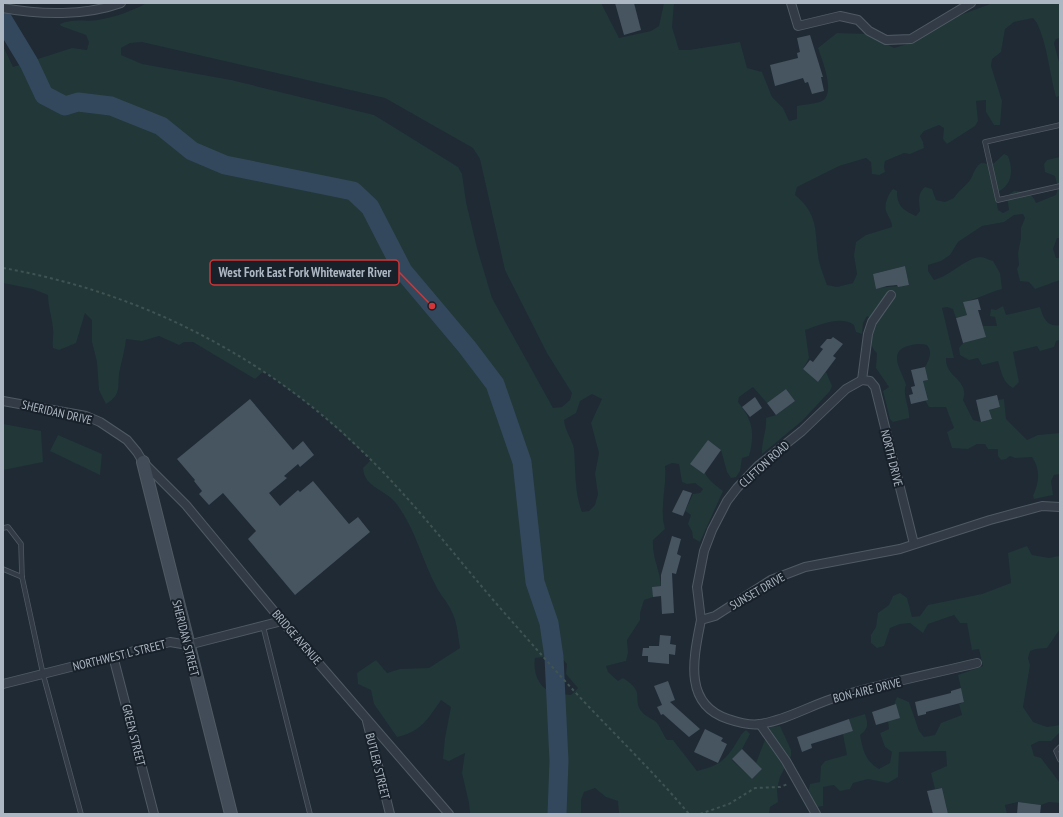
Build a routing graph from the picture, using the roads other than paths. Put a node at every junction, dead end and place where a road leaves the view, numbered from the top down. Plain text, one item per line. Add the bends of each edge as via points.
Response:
1 (122, 3) edge
2 (791, 3) edge
3 (971, 3) edge
4 (3, 8) edge
5 (1060, 125) edge
6 (1060, 186) edge
7 (891, 295) dead end
8 (862, 380) junction
9 (3, 401) edge
10 (143, 462) junction
11 (1060, 507) edge
12 (3, 528) edge
13 (914, 544) junction
14 (3, 569) edge
15 (22, 577) junction
16 (701, 620) junction
17 (282, 621) junction
18 (263, 626) junction
19 (188, 645) junction
20 (113, 656) junction
21 (977, 663) dead end
22 (43, 674) junction
23 (3, 684) edge
24 (367, 719) junction
25 (760, 724) junction
26 (1060, 747) edge
27 (1060, 760) edge
28 (81, 814) edge
29 (154, 814) edge
30 (231, 814) edge
31 (310, 814) edge
32 (390, 814) edge
33 (449, 814) edge
34 (816, 814) edge

1 - 4 street via 80,12 47,13
2 - 3 street via 798,26 840,16 858,20 869,31 886,40 911,39
5 - 6 lane via 985,142 998,200
7 - 8 street via 872,322
8 - 13 street, NORTH DRIVE via 870,381 875,387
8 - 16 street, CLIFTON ROAD via 846,389 802,431 758,466 727,501 704,551 697,587
9 - 10 street, SHERIDAN DRIVE via 86,416 100,422 127,440
10 - 17 street, BRIDGE AVENUE via 186,505
10 - 19 street, SHERIDAN STREET
11 - 13 street, SUNSET DRIVE via 1042,506
12 - 15 lane via 8,526 21,544
13 - 16 street, SUNSET DRIVE via 900,550 805,567 771,580 715,616
14 - 15 lane
15 - 22 lane
16 - 25 street via 694,652 694,683 699,695 712,712 736,722
17 - 18 street, NORTHWEST L STREET
17 - 24 street, BRIDGE AVENUE
18 - 19 street, NORTHWEST L STREET
18 - 31 lane
19 - 20 street, NORTHWEST L STREET via 170,642
19 - 30 street, SHERIDAN STREET
20 - 22 street, NORTHWEST L STREET
20 - 29 street, GREEN STREET
21 - 25 street, BON-AIRE DRIVE via 842,696
22 - 23 street, NORTHWEST L STREET
22 - 28 lane
24 - 32 street, BUTLER STREET
24 - 33 street, BRIDGE AVENUE
25 - 34 street via 786,761
26 - 27 lane via 1056,751

